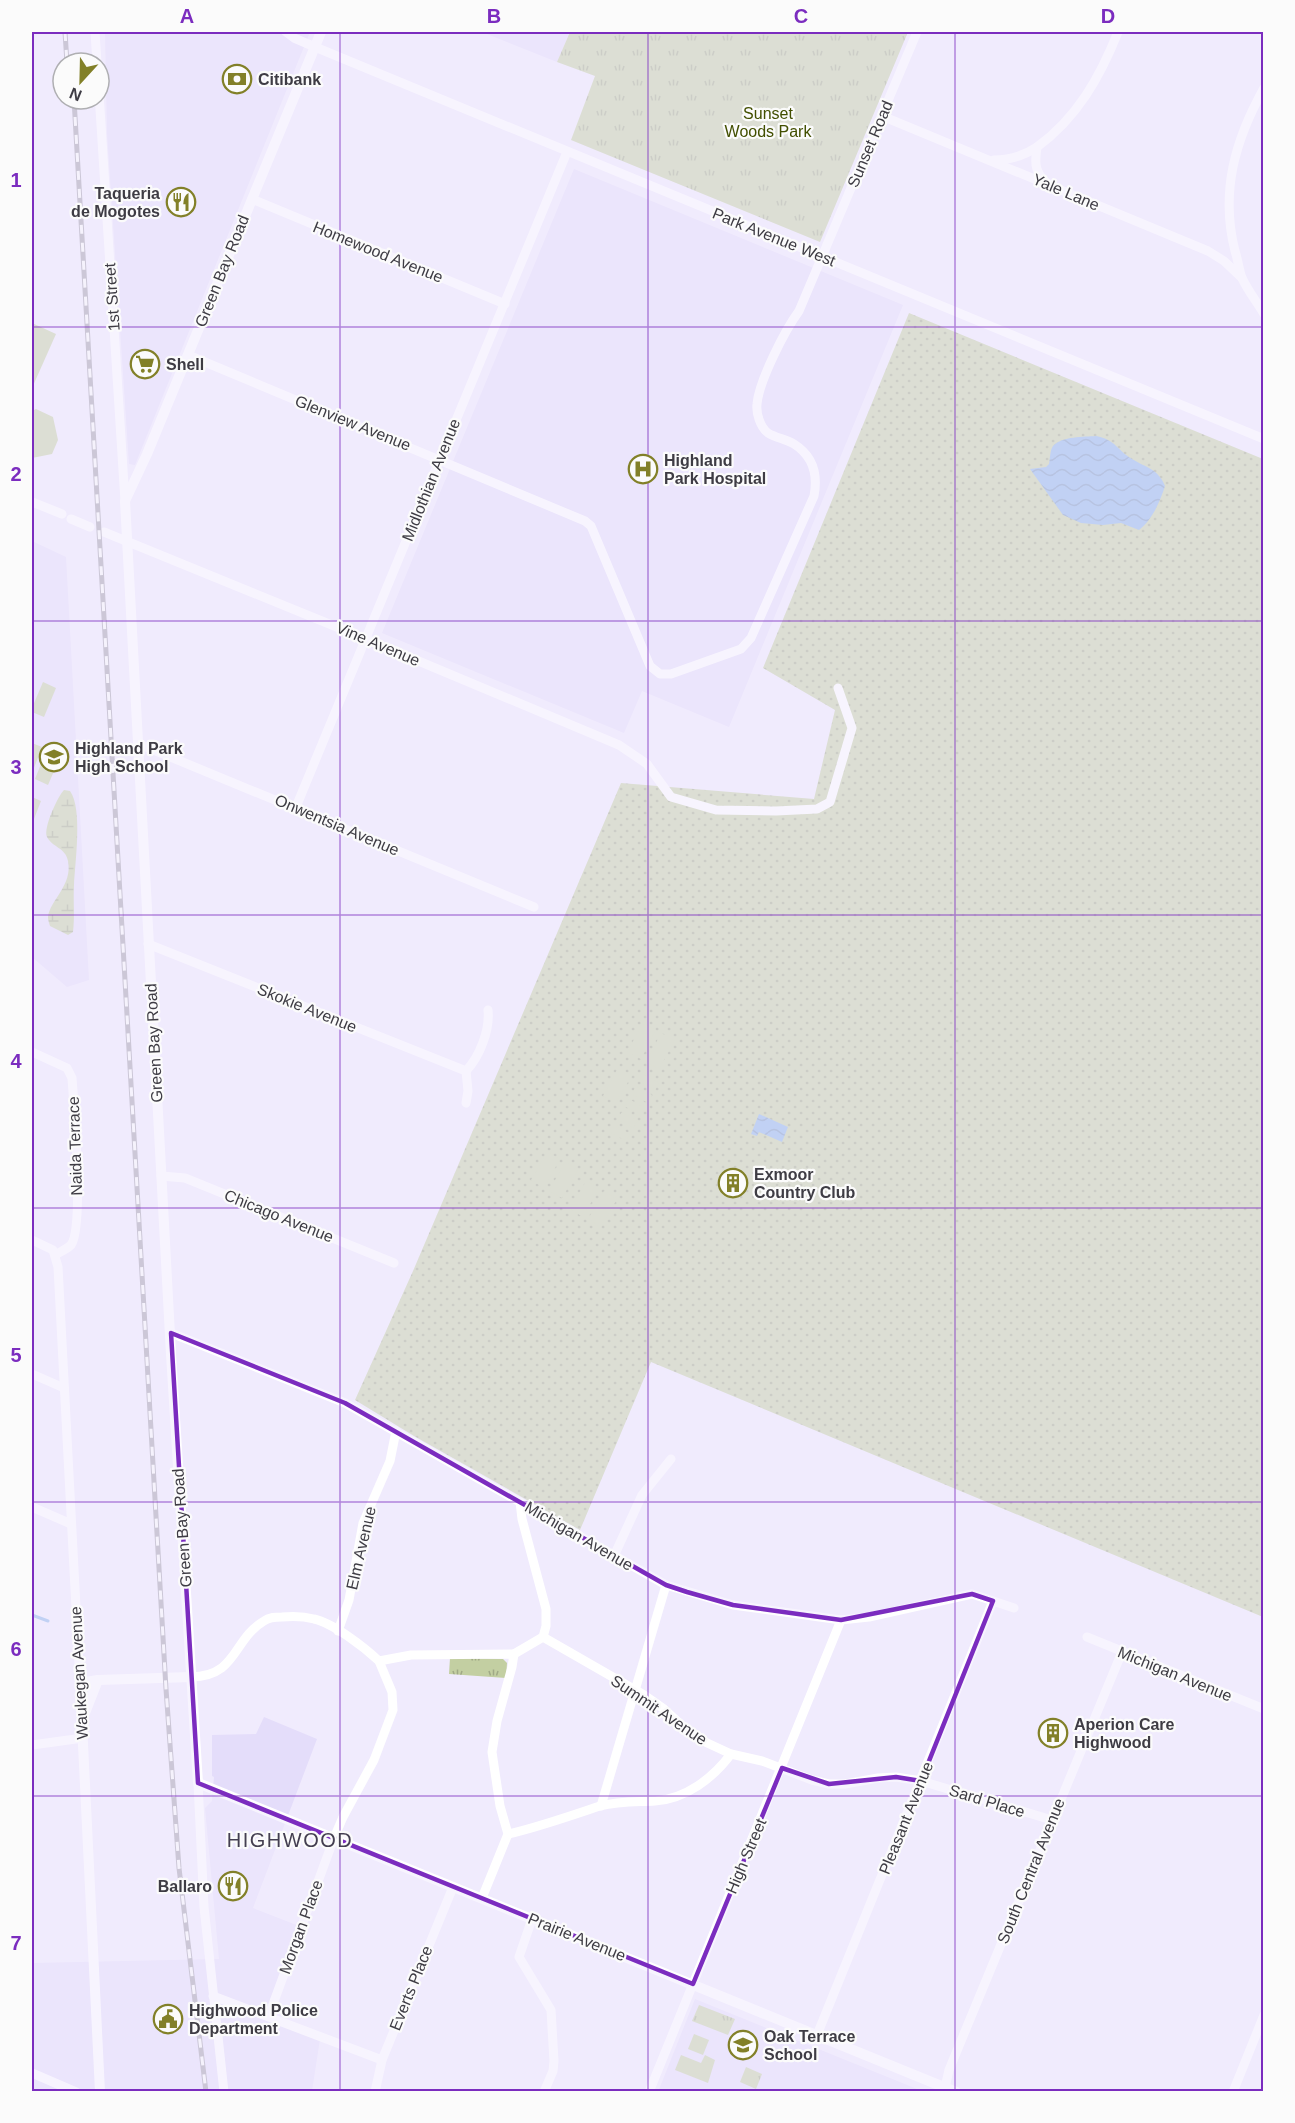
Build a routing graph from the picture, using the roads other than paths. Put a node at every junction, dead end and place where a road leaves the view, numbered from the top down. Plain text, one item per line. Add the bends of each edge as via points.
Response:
1 (95, 32) edge
2 (286, 32) edge
3 (321, 32) edge
4 (917, 32) edge
5 (1118, 32) edge
6 (315, 48) junction
7 (96, 51) edge
8 (1263, 88) edge
9 (100, 111) edge
10 (882, 116) junction
11 (1037, 147) junction
12 (567, 152) junction
13 (989, 160) junction
14 (1049, 185) junction
15 (252, 200) junction
16 (822, 257) junction
17 (1242, 278) junction
18 (505, 304) junction
19 (1263, 314) edge
20 (188, 355) junction
21 (1263, 439) edge
22 (440, 459) junction
23 (125, 501) junction
24 (32, 502) edge
25 (62, 514) dead end
26 (71, 519) dead end
27 (90, 527) dead end
28 (104, 532) dead end
29 (127, 542) junction
30 (366, 639) junction
31 (838, 688) dead end
32 (139, 744) junction
33 (296, 807) junction
34 (534, 907) dead end
35 (148, 944) junction
36 (488, 1010) dead end
37 (32, 1052) edge
38 (466, 1071) junction
39 (465, 1103) dead end
40 (161, 1176) junction
41 (32, 1240) edge
42 (55, 1255) junction
43 (394, 1263) dead end
44 (171, 1333) junction
45 (32, 1374) edge
46 (64, 1388) junction
47 (396, 1431) junction
48 (671, 1459) dead end
49 (520, 1502) junction
50 (32, 1507) edge
51 (71, 1524) junction
52 (614, 1556) junction
53 (666, 1585) junction
54 (993, 1601) junction
55 (1014, 1608) dead end
56 (841, 1620) junction
57 (338, 1631) junction
58 (543, 1637) junction
59 (1087, 1637) dead end
60 (1122, 1652) junction
61 (514, 1654) junction
62 (379, 1661) junction
63 (191, 1677) junction
64 (98, 1680) junction
65 (80, 1683) junction
66 (635, 1690) junction
67 (1263, 1709) edge
68 (82, 1726) junction
69 (83, 1738) junction
70 (32, 1745) edge
71 (731, 1754) junction
72 (782, 1768) junction
73 (921, 1781) junction
74 (198, 1783) junction
75 (602, 1806) junction
76 (1052, 1820) junction
77 (508, 1834) junction
78 (334, 1838) junction
79 (453, 1887) junction
80 (482, 1898) junction
81 (532, 1919) junction
82 (693, 1984) junction
83 (213, 1996) junction
84 (269, 2015) junction
85 (1263, 2015) edge
86 (817, 2035) junction
87 (382, 2060) junction
88 (32, 2073) edge
89 (945, 2089) edge
90 (76, 2091) edge
91 (100, 2091) edge
92 (224, 2091) edge
93 (375, 2091) edge
94 (544, 2091) edge
95 (649, 2091) edge
96 (956, 2091) edge
97 (1233, 2091) edge

1 - 7 street
2 - 6 street, Park Avenue West
3 - 6 main road, Green Bay Road
4 - 10 street, Sunset Road
5 - 11 street via 1093,86 1063,127
6 - 12 street, Park Avenue West
6 - 15 main road, Green Bay Road
8 - 17 street via 1241,134 1231,172 1231,234
9 - 23 street, 1st Street
10 - 13 street, Yale Lane
10 - 16 street, Sunset Road
11 - 13 street via 1018,156
11 - 14 street via 1037,174
12 - 16 street, Park Avenue West
12 - 18 street, Midlothian Avenue
13 - 14 street, Yale Lane
14 - 17 street, Yale Lane via 1208,251
15 - 18 street, Homewood Avenue
15 - 20 main road, Green Bay Road
16 - 21 street, Park Avenue West
16 - 22 street, Glenview Avenue via 799,311 787,328 757,404 758,416 767,432 808,455 817,480 814,496 751,638 741,649 671,674 660,674 650,666 591,526
17 - 19 street
18 - 22 street, Midlothian Avenue
20 - 22 street, Glenview Avenue
20 - 23 main road, Green Bay Road
22 - 30 street, Midlothian Avenue
23 - 29 main road, Green Bay Road
24 - 25 street
26 - 27 street
28 - 29 street, Vine Avenue
29 - 30 street, Vine Avenue
29 - 32 main road, Green Bay Road
30 - 31 street, Vine Avenue via 619,745 647,764 671,796 717,810 776,812 817,809 830,802 852,728
30 - 33 street, Midlothian Avenue
32 - 33 street, Onwentsia Avenue
32 - 35 main road, Green Bay Road
33 - 34 street, Onwentsia Avenue
35 - 38 street, Skokie Avenue
35 - 40 main road, Green Bay Road
36 - 38 street via 489,1022 477,1056
37 - 42 street, Naida Terrace via 67,1068 72,1078 78,1173 76,1226 70,1246
38 - 39 street
40 - 43 street, Chicago Avenue via 185,1178
40 - 44 main road, Green Bay Road
41 - 42 street via 50,1248
42 - 46 street, Waukegan Avenue
44 - 47 street, Michigan Avenue via 345,1403
44 - 63 main road, Green Bay Road
45 - 46 street
46 - 51 street, Waukegan Avenue
47 - 49 street, Michigan Avenue
47 - 57 street, Elm Avenue via 390,1461 363,1523 349,1600
48 - 52 street via 642,1495
49 - 52 street, Michigan Avenue
49 - 58 street via 546,1610
50 - 51 street
51 - 65 street, Waukegan Avenue
52 - 53 street, Michigan Avenue
53 - 56 street, Michigan Avenue via 733,1605
53 - 66 street
54 - 55 street, Michigan Avenue
54 - 56 street, Michigan Avenue via 972,1594
54 - 73 street, Pleasant Avenue
56 - 72 street, High Street
57 - 62 street
57 - 63 street via 314,1618 264,1620 217,1673
58 - 61 street
58 - 66 street, Summit Avenue
59 - 60 street, Michigan Avenue
60 - 67 street, Michigan Avenue
60 - 76 street, South Central Avenue
61 - 62 street via 411,1655
61 - 77 street via 492,1752
62 - 78 street via 392,1692 393,1710 378,1751
63 - 64 main road
63 - 74 main road, Green Bay Road
64 - 65 main road
64 - 68 main road
65 - 68 main road, Waukegan Avenue
66 - 71 street, Summit Avenue via 688,1731
66 - 75 street
68 - 69 main road, Waukegan Avenue
69 - 70 street
69 - 91 main road, Waukegan Avenue
71 - 72 street, Summit Avenue
71 - 75 street via 689,1791 656,1801
72 - 73 street, Sard Place via 829,1784 896,1777
72 - 82 street, High Street
73 - 76 street, Sard Place
73 - 86 street, Pleasant Avenue
74 - 78 main road, Prairie Avenue
74 - 83 street, Green Bay Road
75 - 77 street
76 - 89 street, South Central Avenue
77 - 80 street
78 - 79 main road, Prairie Avenue
78 - 84 street, Morgan Place
79 - 80 main road, Prairie Avenue
79 - 87 street, Everts Place
80 - 81 main road, Prairie Avenue
81 - 82 main road, Prairie Avenue
81 - 94 street via 519,1957 551,2010 554,2061
82 - 86 main road, Prairie Avenue
82 - 95 street, High Street
83 - 84 street
83 - 92 street, Green Bay Road
84 - 87 street
85 - 97 street
86 - 89 main road, Prairie Avenue
87 - 93 street, Everts Place
88 - 90 street
89 - 96 main road, Prairie Avenue

